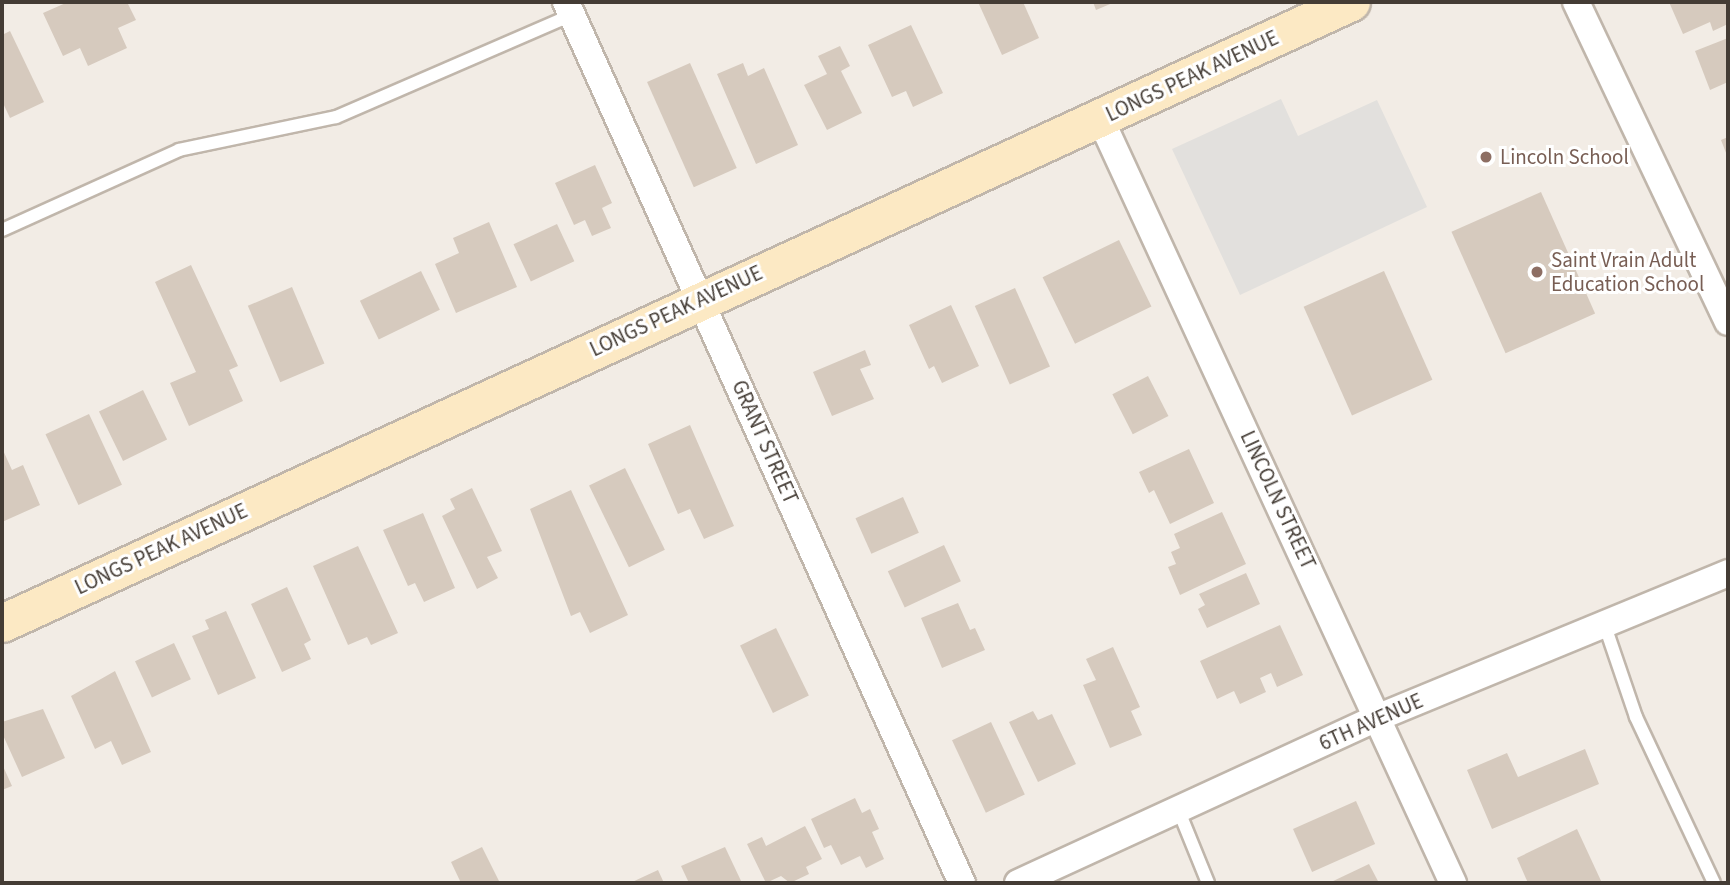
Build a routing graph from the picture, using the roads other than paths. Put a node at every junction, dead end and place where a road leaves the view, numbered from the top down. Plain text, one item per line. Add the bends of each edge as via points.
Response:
1 (1352, 2) edge
2 (1576, 2) edge
3 (569, 8) edge
4 (1100, 118) junction
5 (2, 230) edge
6 (701, 300) junction
7 (1728, 323) edge
8 (1728, 573) edge
9 (1604, 622) junction
10 (2, 623) edge
11 (1379, 717) junction
12 (1178, 809) junction
13 (962, 883) edge
14 (1018, 883) edge
15 (1208, 883) edge
16 (1453, 883) edge
17 (1714, 883) edge

1 - 4 street, LONGS PEAK AVENUE
2 - 7 street
3 - 5 lane via 336,117 180,150
3 - 6 street, GRANT STREET
4 - 6 street, LONGS PEAK AVENUE
4 - 11 street, LINCOLN STREET
6 - 10 street, LONGS PEAK AVENUE
6 - 13 street, GRANT STREET
8 - 9 street, 6TH AVENUE
9 - 11 street, 6TH AVENUE
9 - 17 lane via 1636,717
11 - 12 street, 6TH AVENUE
11 - 16 street, LINCOLN STREET
12 - 14 street, 6TH AVENUE
12 - 15 lane

